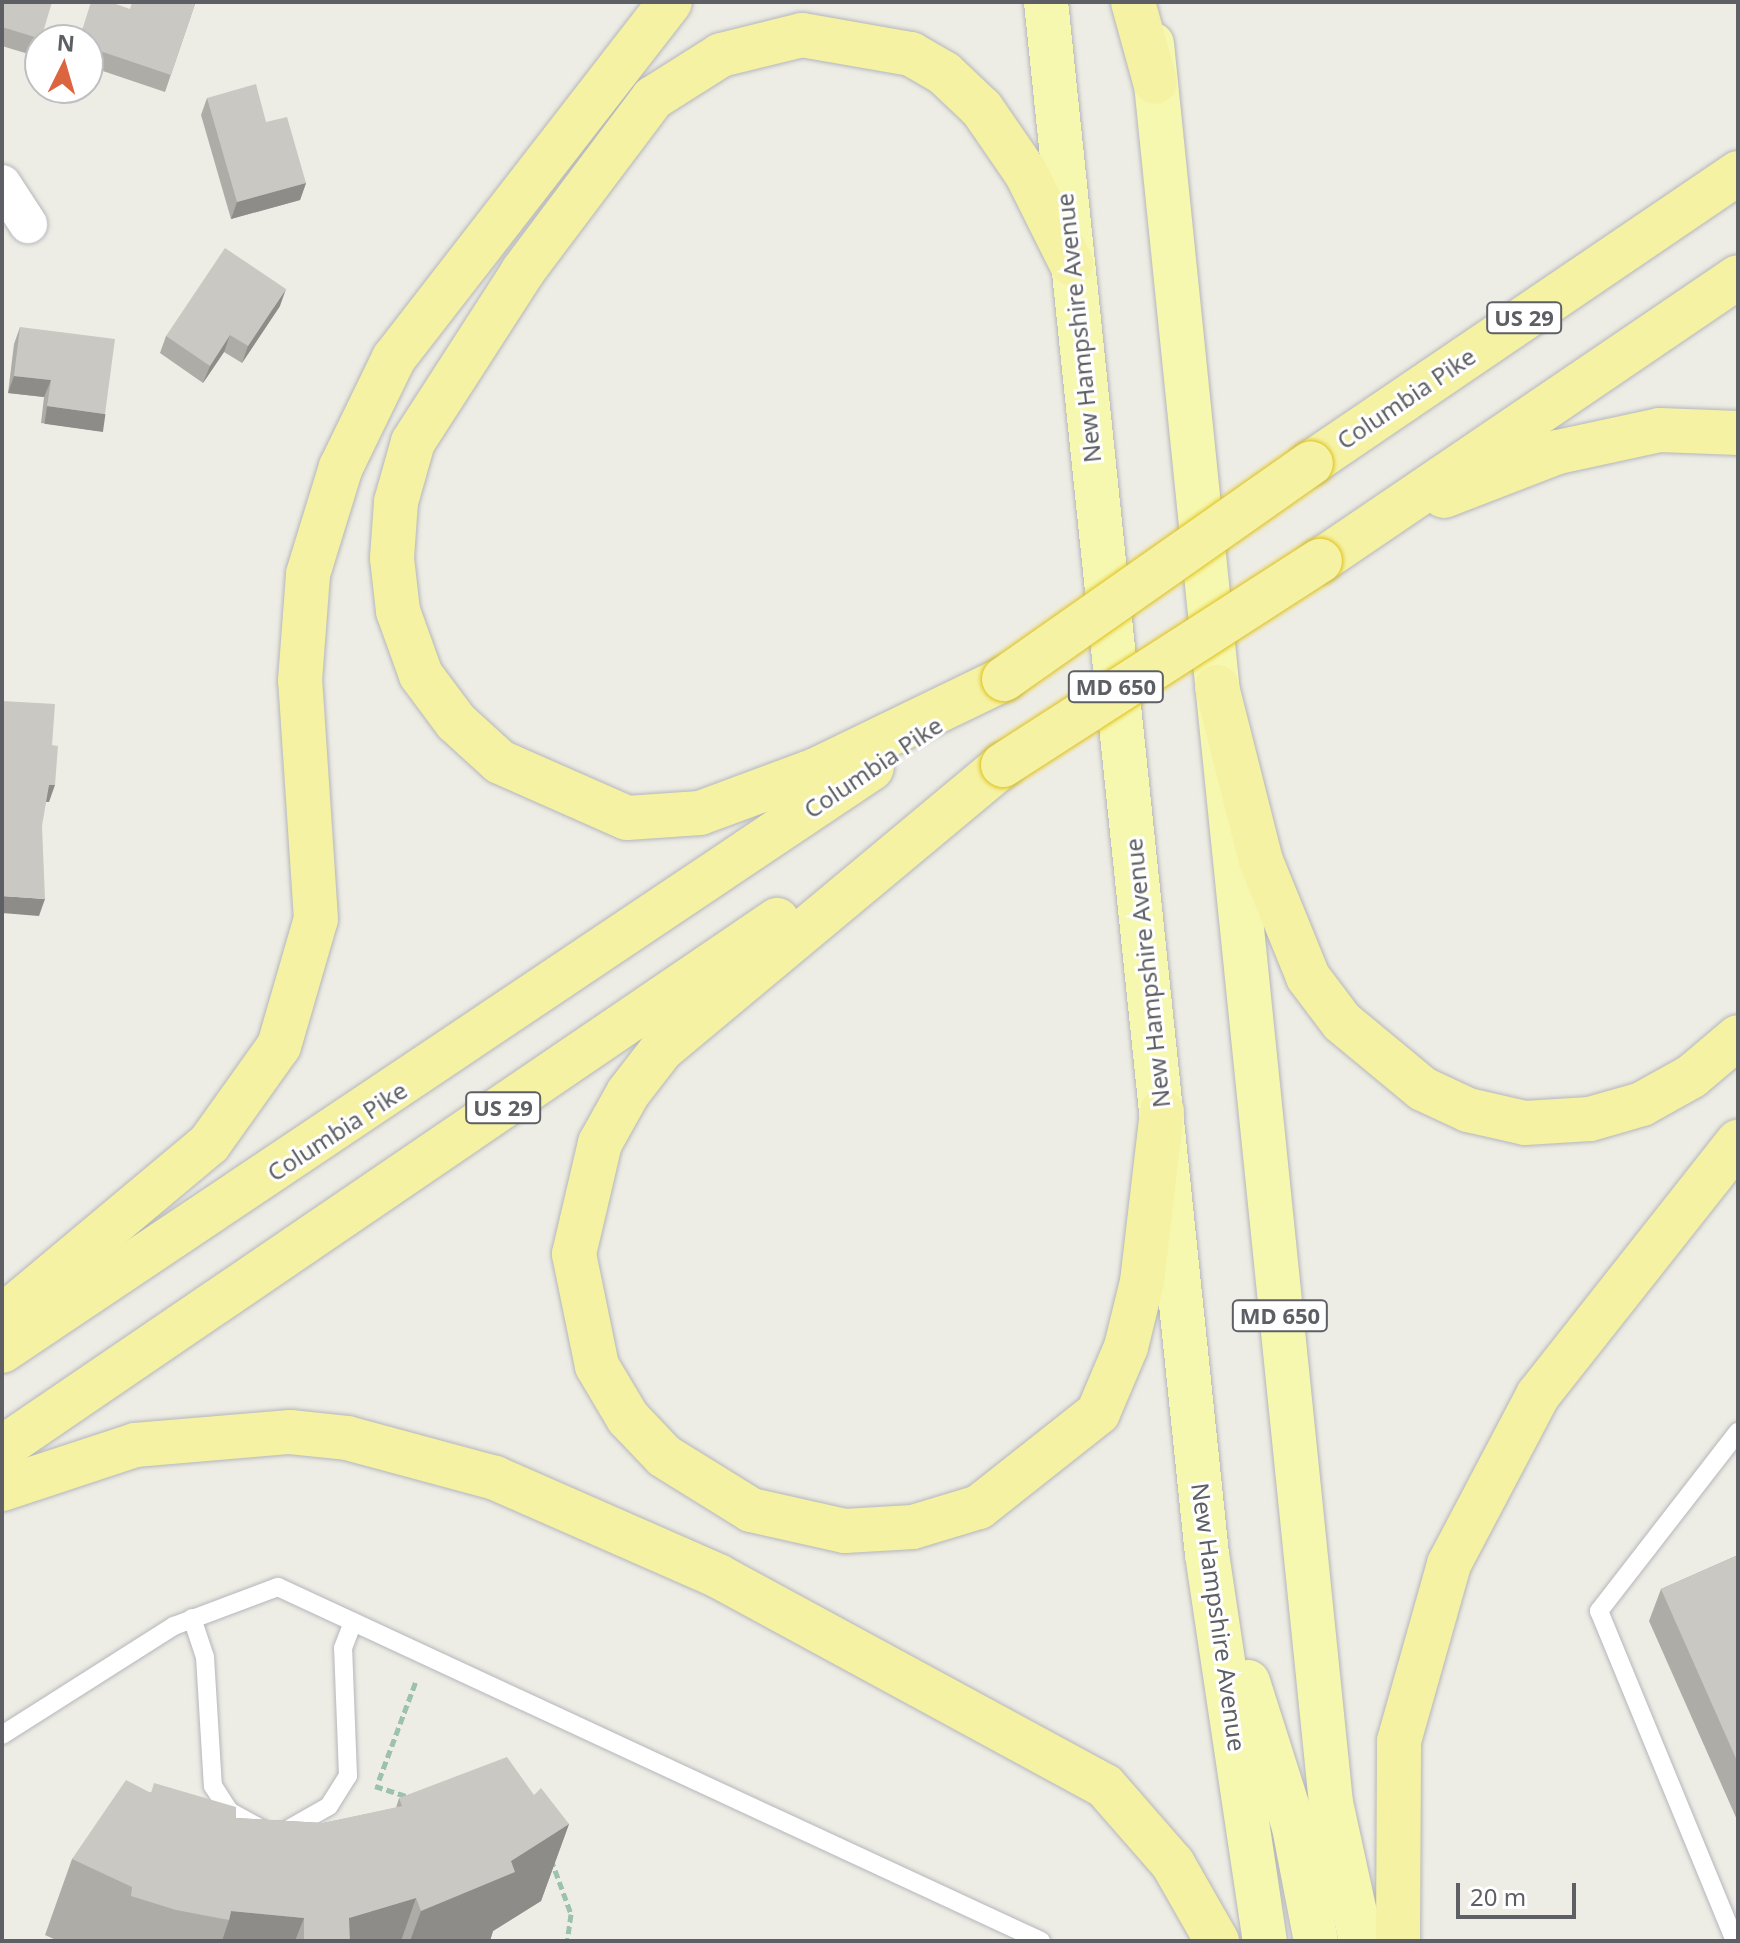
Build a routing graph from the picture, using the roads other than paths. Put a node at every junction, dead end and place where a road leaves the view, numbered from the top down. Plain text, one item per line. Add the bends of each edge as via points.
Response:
1 (670, 2) edge
2 (1046, 2) edge
3 (1133, 2) edge
4 (1148, 2) edge
5 (1155, 82) junction
6 (1738, 173) edge
7 (2, 184) edge
8 (28, 224) dead end
9 (1071, 263) junction
10 (1738, 277) edge
11 (1738, 433) edge
12 (1378, 521) junction
13 (1004, 679) junction
14 (1217, 687) junction
15 (1003, 765) junction
16 (1738, 1037) edge
17 (1162, 1111) junction
18 (1738, 1142) edge
19 (2, 1317) edge
20 (2, 1351) edge
21 (1738, 1432) edge
22 (2, 1448) edge
23 (2, 1489) edge
24 (1207, 1554) junction
25 (192, 1618) junction
26 (353, 1622) junction
27 (2, 1735) edge
28 (1041, 1941) edge
29 (1217, 1941) edge
30 (1265, 1941) edge
31 (1316, 1941) edge
32 (1361, 1941) edge
33 (1398, 1941) edge
34 (1735, 1941) edge

1 - 19 highway via 402,346 341,467 308,574 300,681 316,919 279,1046 209,1144
2 - 9 main road, New Hampshire Avenue / MD 650
3 - 5 highway
4 - 5 main road, MD 650
5 - 14 main road, MD 650
6 - 13 highway, Columbia Pike / US 29, bridge
7 - 8 street
9 - 13 highway via 1026,173 982,109 944,73 911,54 802,35 721,55 653,98 523,271 413,442 396,502 392,558 398,611 421,675 456,722 500,762 627,818 700,813 772,786
9 - 17 main road, New Hampshire Avenue / MD 650
10 - 12 highway, US 29
11 - 12 highway via 1660,430 1558,452
12 - 15 highway, US 29, bridge
13 - 20 highway, Columbia Pike / US 29
14 - 16 highway via 1261,861 1308,977 1342,1022 1423,1089 1468,1110 1525,1123 1590,1119 1654,1097
14 - 32 main road, MD 650 via 1331,1803
15 - 17 highway via 662,1049 628,1093 600,1143 574,1254 597,1366 628,1418 664,1456 751,1510 845,1531 913,1527 979,1507 1034,1471 1098,1413 1126,1347 1142,1282
15 - 22 highway, US 29
17 - 24 main road, New Hampshire Avenue / MD 650
18 - 33 highway via 1538,1395 1449,1564 1399,1741
21 - 34 lane via 1599,1611
23 - 29 highway via 135,1445 290,1432 347,1438 495,1478 718,1576 1105,1786 1173,1864
24 - 30 main road, New Hampshire Avenue / MD 650
24 - 31 main road via 1294,1827
25 - 26 lane via 278,1587
25 - 26 lane via 205,1657 213,1786 229,1811 259,1829 297,1830 329,1806 348,1776 343,1648
25 - 27 lane
26 - 28 lane

